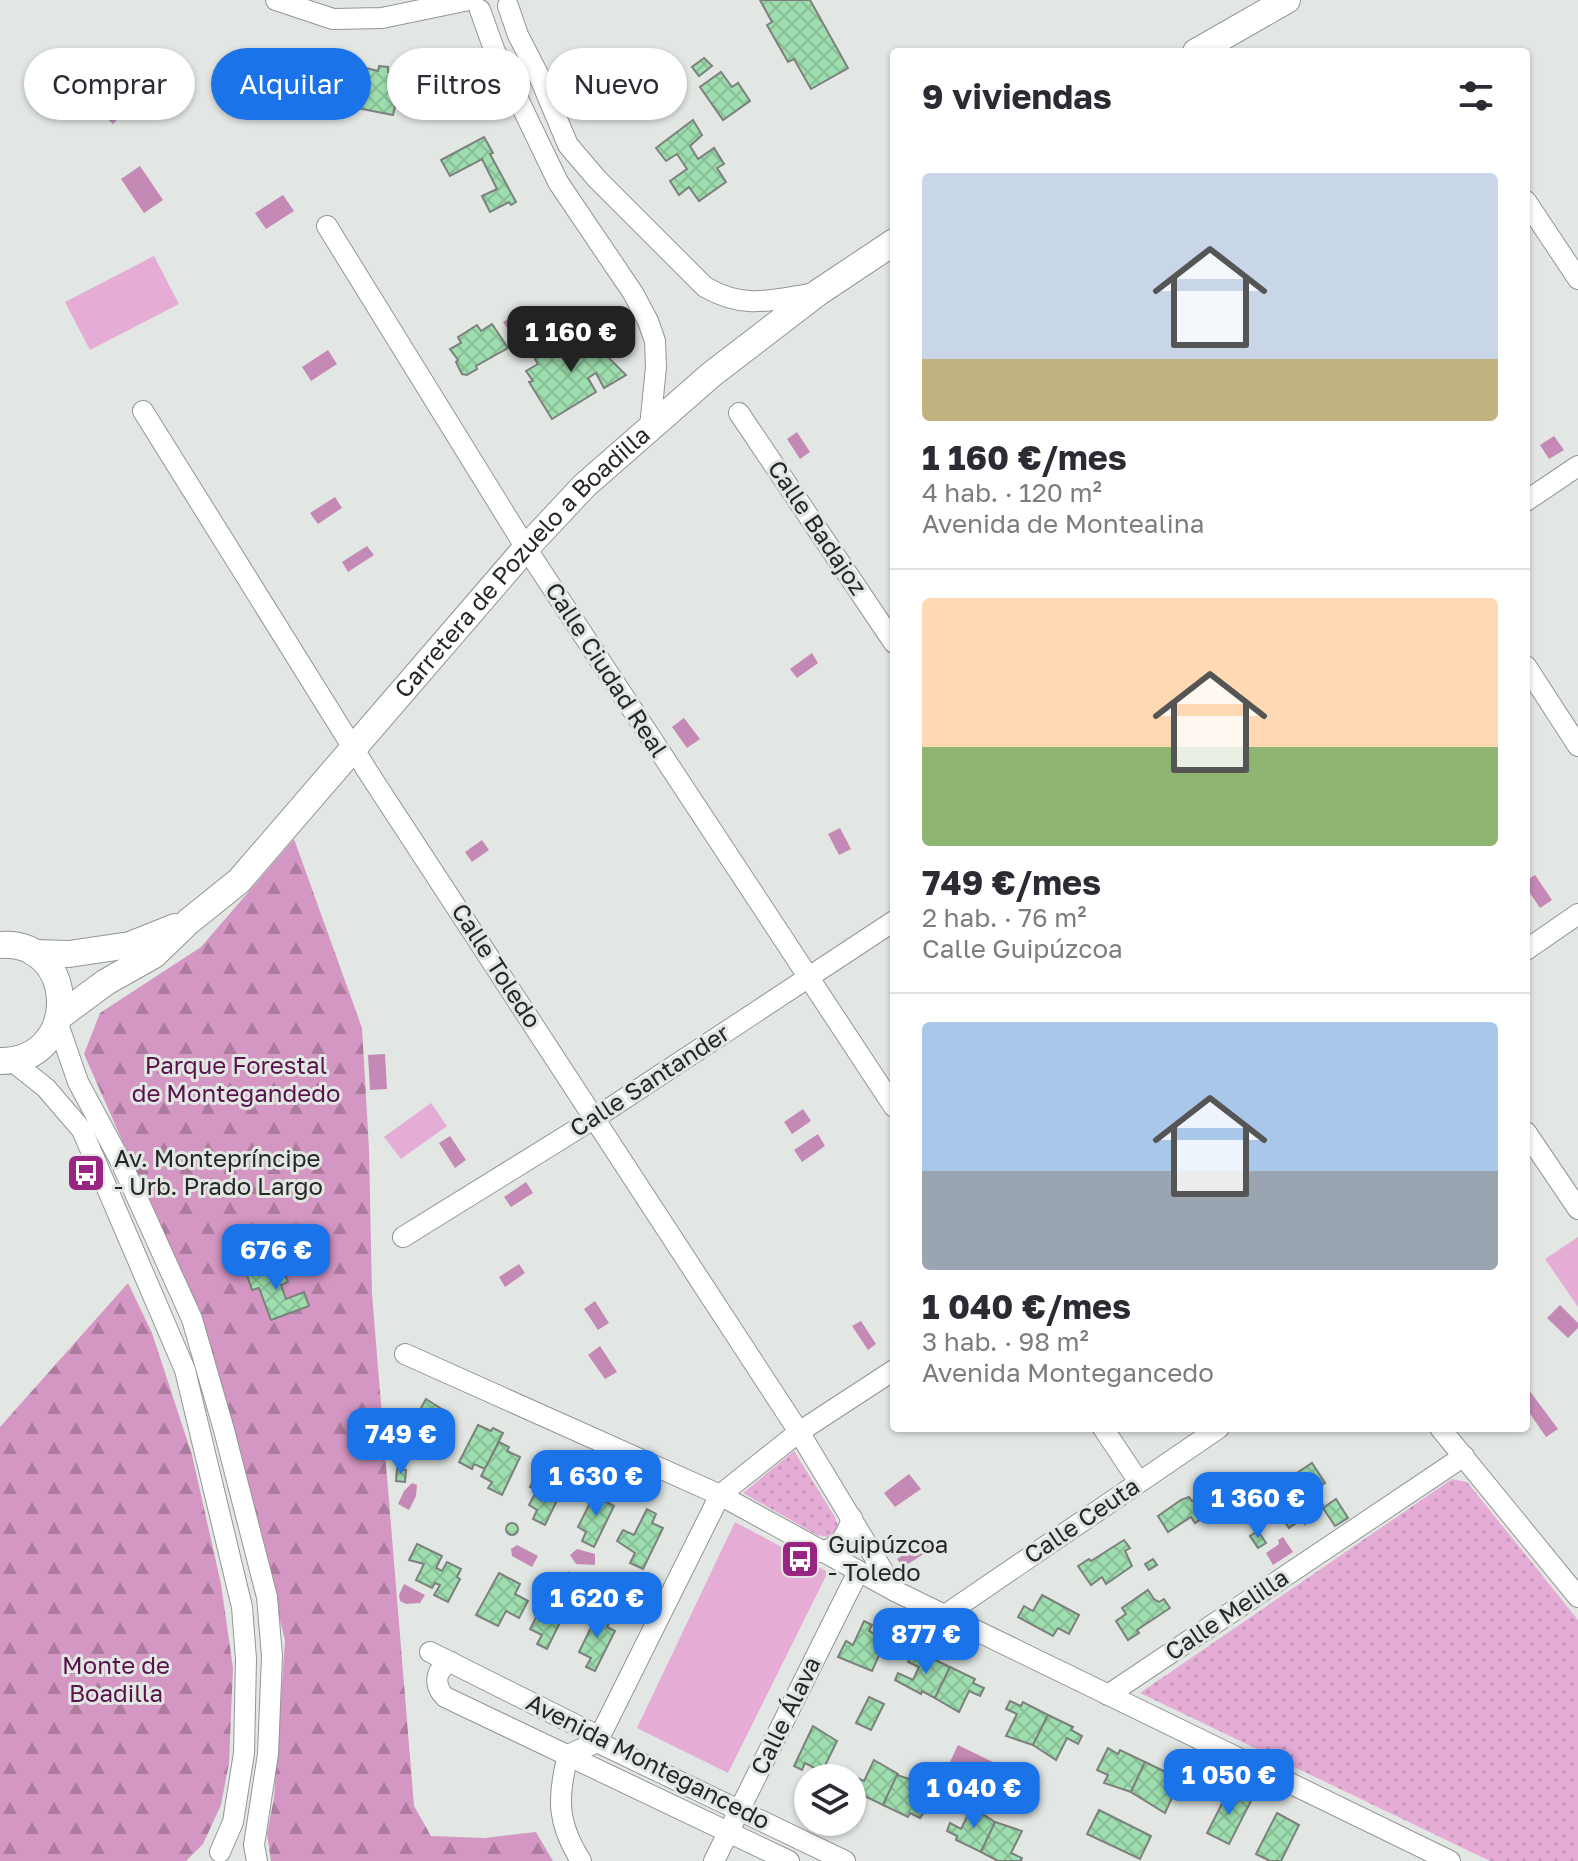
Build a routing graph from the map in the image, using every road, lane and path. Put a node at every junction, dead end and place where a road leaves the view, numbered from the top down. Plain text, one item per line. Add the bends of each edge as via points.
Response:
1 (276, 0) edge
2 (1287, 0) edge
3 (474, 3) edge
4 (510, 3) edge
5 (1203, 48) edge
6 (1530, 207) edge
7 (327, 226) dead end
8 (890, 245) edge
9 (1578, 279) edge
10 (819, 292) junction
11 (143, 411) dead end
12 (739, 413) dead end
13 (650, 427) junction
14 (1578, 466) edge
15 (1530, 498) edge
16 (526, 548) junction
17 (890, 637) edge
18 (1530, 672) edge
19 (1578, 746) edge
20 (354, 750) junction
21 (1578, 914) edge
22 (188, 922) junction
23 (890, 924) edge
24 (3, 943) edge
25 (1530, 947) edge
26 (34, 953) junction
27 (809, 977) junction
28 (59, 1020) junction
29 (6, 1061) edge
30 (890, 1101) edge
31 (595, 1118) junction
32 (1530, 1138) edge
33 (1578, 1209) edge
34 (403, 1237) dead end
35 (405, 1354) dead end
36 (890, 1373) edge
37 (799, 1432) junction
38 (1106, 1432) edge
39 (1213, 1432) edge
40 (1443, 1432) edge
41 (1464, 1456) junction
42 (1139, 1482) junction
43 (720, 1495) junction
44 (852, 1518) junction
45 (822, 1552) junction
46 (858, 1572) junction
47 (895, 1591) junction
48 (1578, 1597) edge
49 (945, 1615) junction
50 (430, 1652) dead end
51 (451, 1662) junction
52 (1108, 1695) junction
53 (597, 1742) junction
54 (568, 1755) junction
55 (739, 1811) junction
56 (730, 1832) junction
57 (213, 1856) edge
58 (256, 1861) edge
59 (581, 1861) edge
60 (714, 1861) edge
61 (789, 1861) edge
62 (845, 1861) edge
63 (1450, 1861) edge

1 - 3 street via 333,19 382,18
2 - 5 main road
3 - 4 street via 490,13
3 - 13 street via 558,182 648,321 656,367
4 - 10 street via 518,35 568,145 705,287 723,297 759,303
6 - 9 street
7 - 16 street, Calle Ciudad Real
8 - 10 main road, Carretera de Pozuelo a Boadilla
10 - 13 main road, Carretera de Pozuelo a Boadilla
11 - 20 street, Calle Toledo
12 - 17 street, Calle Badajoz
13 - 16 main road, Carretera de Pozuelo a Boadilla
14 - 15 street
16 - 20 main road, Carretera de Pozuelo a Boadilla
16 - 27 street, Calle Ciudad Real
18 - 19 street
20 - 22 main road, Carretera de Pozuelo a Boadilla via 239,881
20 - 31 street, Calle Toledo
21 - 25 street
22 - 26 main road, Carretera de Pozuelo a Boadilla via 130,945
22 - 28 main road, Carretera de Pozuelo a Boadilla via 154,955 106,982
23 - 27 street, Calle Santander
24 - 26 main road, Carretera de Pozuelo a Boadilla
26 - 28 main road via 52,970 61,992
27 - 30 street, Calle Ciudad Real
27 - 31 street, Calle Santander
28 - 29 main road, Carretera de Pozuelo a Boadilla via 40,1049
28 - 58 street via 78,1082 120,1160 192,1319 267,1597 272,1670
29 - 57 street via 46,1088 82,1130 185,1370 242,1607 246,1659 244,1753 233,1822
31 - 34 street, Calle Santander
31 - 37 street, Calle Toledo
32 - 33 street
35 - 43 street
36 - 37 street
37 - 43 street
37 - 44 street, Calle Toledo
38 - 42 street
39 - 42 street, Calle Ceuta
40 - 41 street
41 - 48 street
41 - 52 street, Calle Melilla
42 - 49 street, Calle Ceuta
43 - 45 street
43 - 53 street
44 - 45 street via 840,1543
44 - 47 street, Calle Toledo
45 - 46 street
46 - 47 street
46 - 55 street, Calle Álava
47 - 49 street
49 - 52 street
50 - 51 street, Avenida Montegancedo
51 - 53 street, Avenida Montegancedo via 590,1732
51 - 54 street, Avenida Montegancedo via 437,1676 445,1697
52 - 63 street
53 - 54 street
53 - 55 street, Avenida Montegancedo
54 - 56 street, Avenida Montegancedo
54 - 59 street via 559,1805 569,1842
55 - 56 street, Calle Álava
55 - 62 street, Avenida Montegancedo
56 - 60 street, Calle Álava
56 - 61 street, Avenida Montegancedo
57 - 58 street via 241,1852

